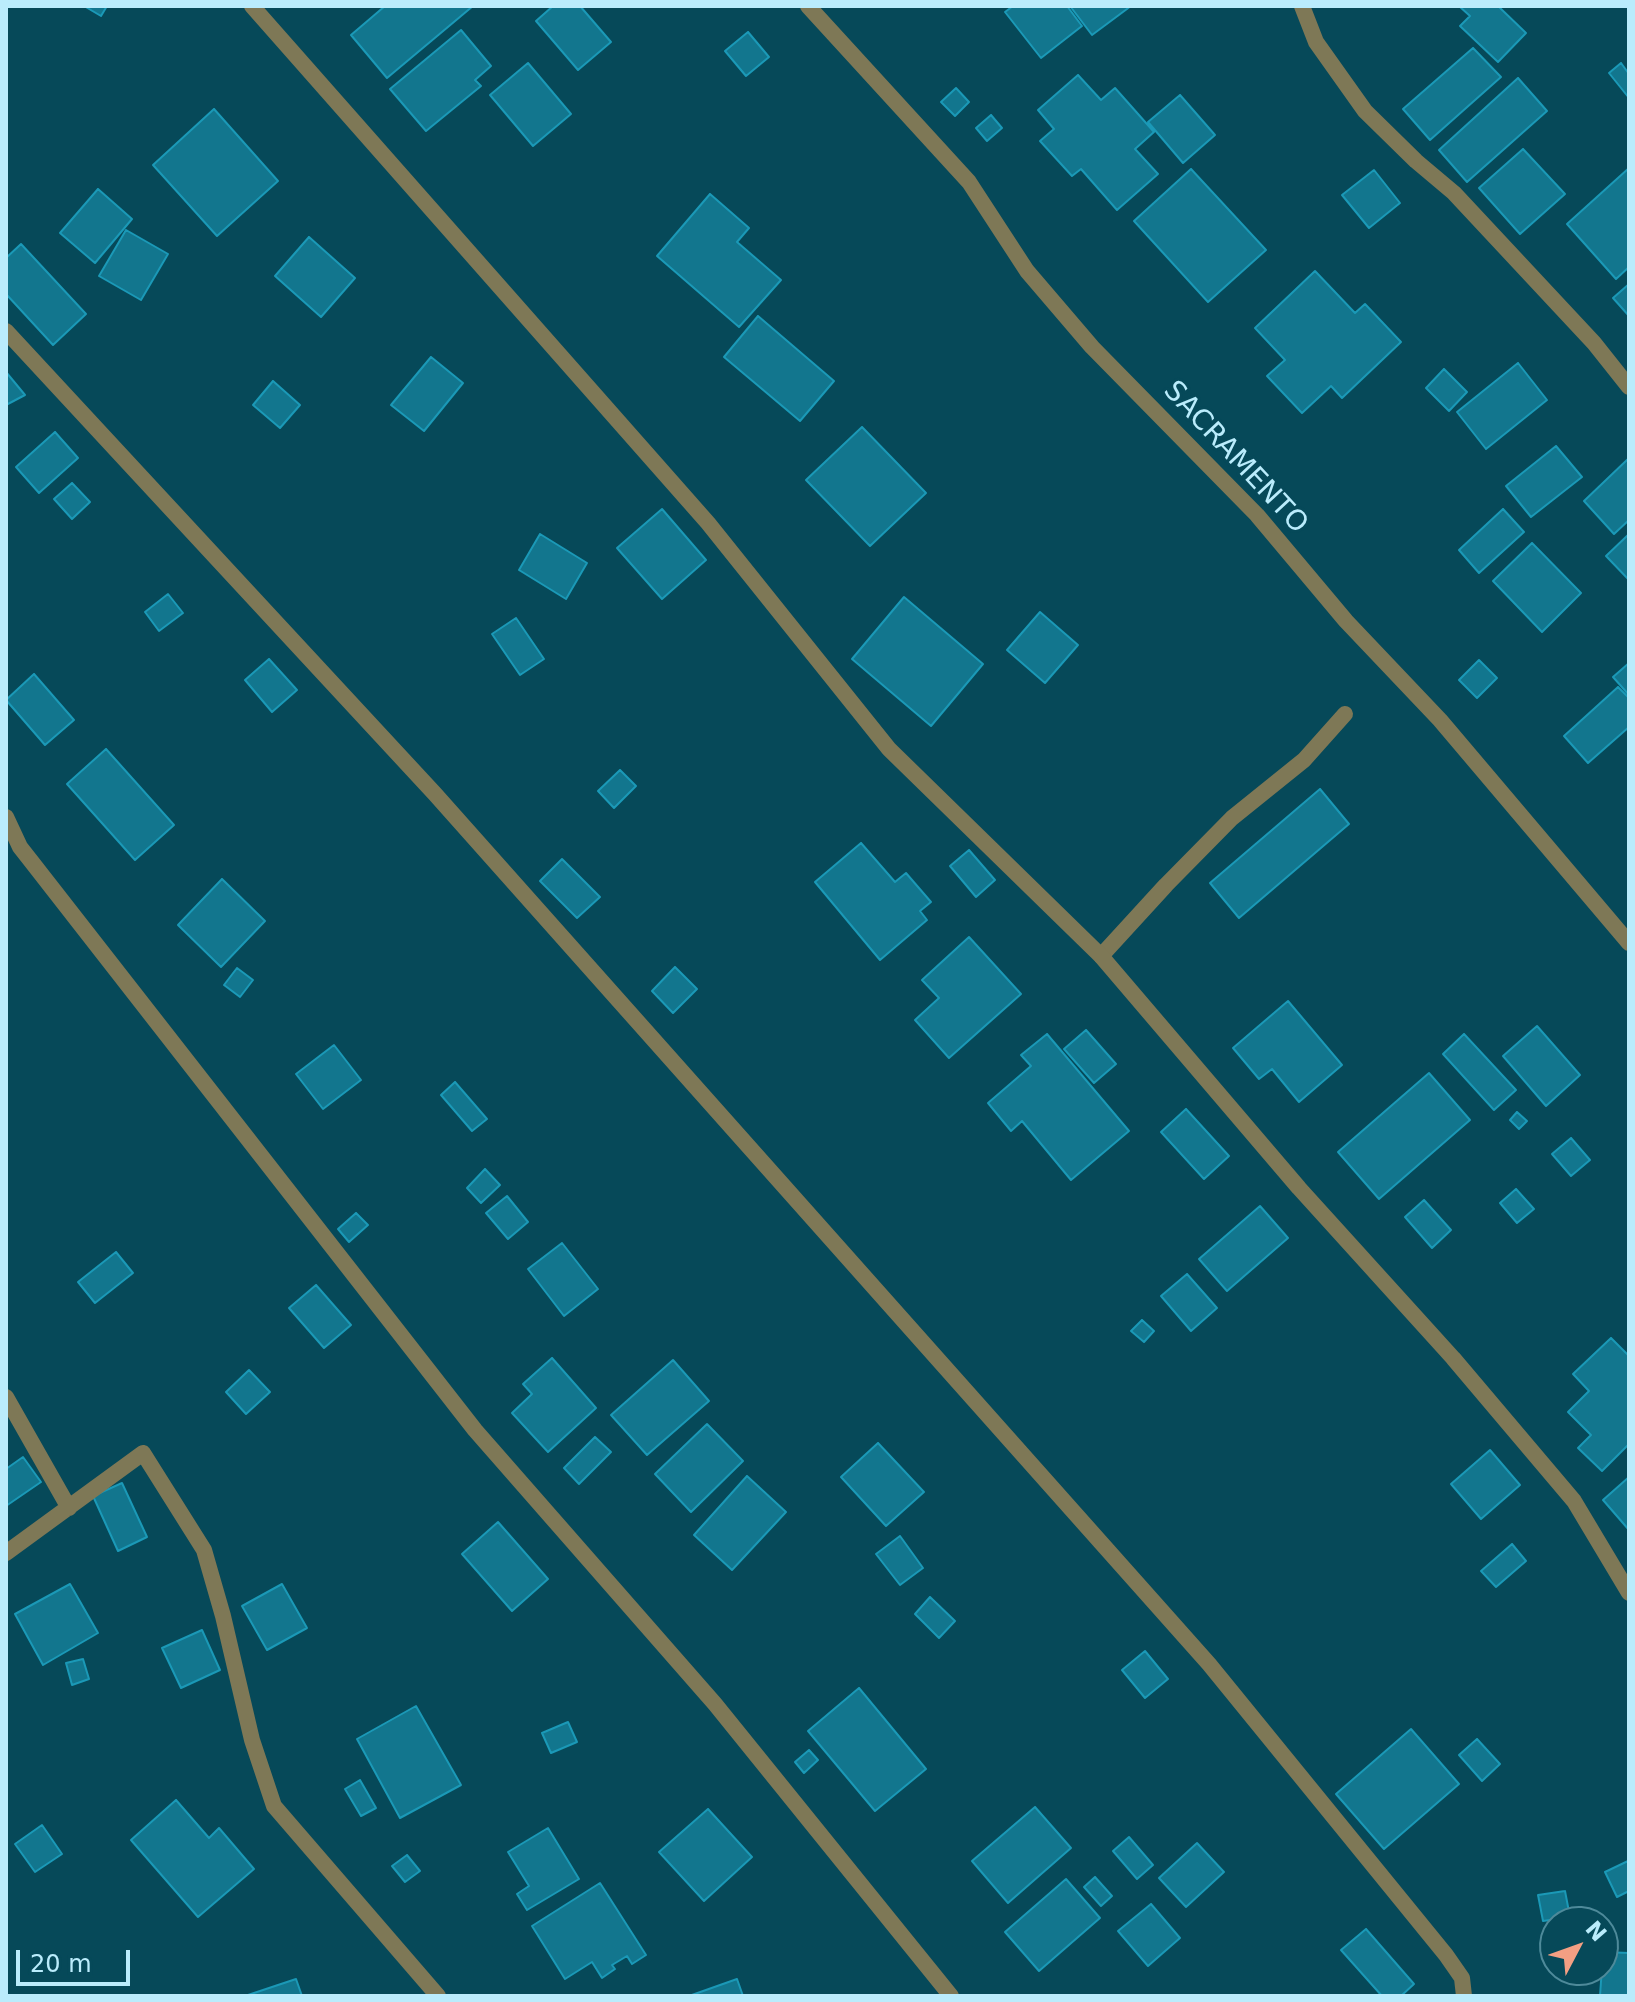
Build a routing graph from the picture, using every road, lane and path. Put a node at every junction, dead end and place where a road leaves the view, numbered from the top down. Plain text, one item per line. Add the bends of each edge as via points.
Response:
1 (252, 6) edge
2 (808, 6) edge
3 (1302, 6) edge
4 (6, 331) edge
5 (1629, 387) edge
6 (1345, 714) dead end
7 (6, 817) edge
8 (1629, 943) edge
9 (1101, 956) junction
10 (6, 1397) edge
11 (69, 1508) junction
12 (6, 1553) edge
13 (1629, 1593) edge
14 (438, 1996) edge
15 (951, 1996) edge
16 (1464, 1996) edge

1 - 9 street via 708,523 889,749
2 - 8 street, SACRAMENTO via 969,182 1027,271 1092,347 1257,515
3 - 5 street via 1316,42 1365,111 1454,193
4 - 16 street via 435,794 1209,1664 1446,1955 1462,1978
6 - 9 street via 1304,760 1232,818
7 - 15 street via 26,854 475,1430 715,1704
9 - 13 street via 1541,1460 1574,1501
10 - 11 street
11 - 12 street
11 - 14 street via 143,1453 204,1550 274,1806

